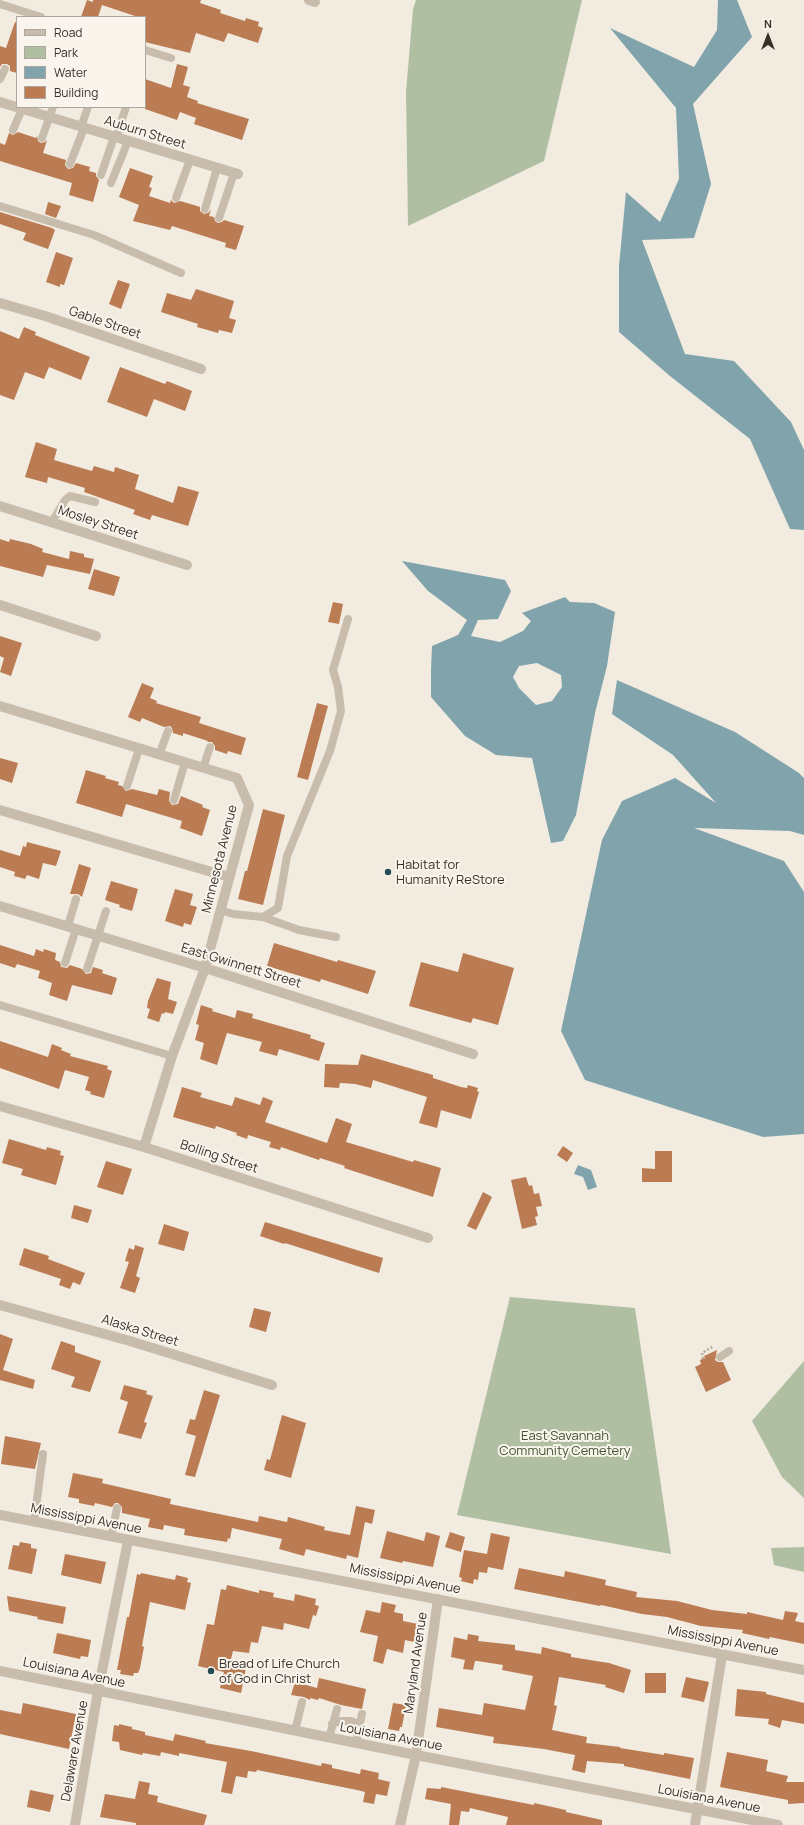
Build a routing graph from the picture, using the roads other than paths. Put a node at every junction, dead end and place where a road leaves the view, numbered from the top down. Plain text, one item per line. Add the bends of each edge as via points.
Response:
1 (0, 4) edge
2 (38, 16) edge
3 (146, 50) edge
4 (171, 58) dead end
5 (5, 69) dead end
6 (0, 79) edge
7 (0, 102) edge
8 (16, 107) edge
9 (19, 108) edge
10 (53, 108) edge
11 (88, 108) edge
12 (126, 108) edge
13 (22, 109) junction
14 (50, 118) junction
15 (82, 128) junction
16 (13, 130) dead end
17 (115, 137) junction
18 (42, 138) dead end
19 (128, 141) junction
20 (190, 160) junction
21 (70, 164) dead end
22 (217, 168) junction
23 (236, 174) joint
24 (101, 175) dead end
25 (111, 183) dead end
26 (176, 198) dead end
27 (0, 206) edge
28 (205, 209) dead end
29 (220, 218) dead end
30 (181, 273) dead end
31 (0, 303) edge
32 (201, 369) dead end
33 (95, 502) dead end
34 (0, 506) edge
35 (52, 522) junction
36 (187, 566) dead end
37 (0, 605) edge
38 (348, 619) dead end
39 (96, 636) dead end
40 (0, 706) edge
41 (168, 731) dead end
42 (210, 747) dead end
43 (139, 749) junction
44 (159, 755) junction
45 (185, 762) junction
46 (202, 768) junction
47 (127, 786) dead end
48 (174, 800) dead end
49 (0, 810) edge
50 (229, 877) junction
51 (76, 899) dead end
52 (0, 906) edge
53 (220, 910) junction
54 (106, 911) dead end
55 (263, 917) junction
56 (72, 928) junction
57 (97, 935) junction
58 (336, 937) dead end
59 (65, 963) dead end
60 (87, 968) dead end
61 (204, 968) junction
62 (0, 1005) edge
63 (473, 1054) dead end
64 (172, 1056) junction
65 (0, 1106) edge
66 (144, 1147) junction
67 (428, 1238) dead end
68 (0, 1305) edge
69 (729, 1351) dead end
70 (720, 1357) dead end
71 (272, 1385) dead end
72 (43, 1454) dead end
73 (117, 1508) dead end
74 (0, 1515) edge
75 (34, 1522) junction
76 (111, 1537) junction
77 (128, 1541) junction
78 (438, 1598) junction
79 (722, 1655) junction
80 (804, 1670) edge
81 (0, 1671) edge
82 (98, 1692) junction
83 (302, 1702) dead end
84 (336, 1709) dead end
85 (362, 1714) dead end
86 (332, 1724) junction
87 (359, 1729) junction
88 (295, 1731) junction
89 (329, 1738) junction
90 (357, 1744) junction
91 (416, 1755) junction
92 (698, 1810) junction
93 (750, 1822) edge
94 (75, 1825) edge
95 (400, 1825) edge
96 (695, 1825) edge
97 (778, 1825) edge

1 - 2 lane
3 - 4 lane
5 - 6 lane
7 - 8 street, Auburn Street
9 - 13 street, Auburn Street
10 - 14 lane
11 - 15 lane
12 - 17 lane
13 - 14 street, Auburn Street
13 - 16 lane
14 - 15 street, Auburn Street
14 - 18 lane
15 - 17 street, Auburn Street
15 - 21 lane
17 - 19 street, Auburn Street
17 - 24 lane
19 - 20 street, Auburn Street
19 - 25 lane
20 - 22 street, Auburn Street
20 - 26 lane
22 - 23 street, Auburn Street
22 - 28 lane
23 - 29 lane
27 - 30 lane via 94,235
31 - 32 street, Gable Street
33 - 35 lane via 70,496
34 - 35 street, Mosley Street
35 - 36 street, Mosley Street
37 - 39 street
38 - 55 lane via 333,670 341,711 332,744 287,856 278,908
40 - 43 street, Minnesota Avenue
41 - 44 lane
42 - 46 lane
43 - 44 street, Minnesota Avenue
43 - 47 lane
44 - 45 street, Minnesota Avenue
45 - 46 street, Minnesota Avenue
45 - 48 lane
46 - 50 street, Minnesota Avenue via 237,778 249,805
49 - 50 street
50 - 53 street, Minnesota Avenue
51 - 56 lane
52 - 56 street, East Gwinnett Street
53 - 55 lane
53 - 61 street, Minnesota Avenue
54 - 57 lane
55 - 58 lane via 299,930
56 - 57 street, East Gwinnett Street
56 - 59 lane
57 - 60 lane
57 - 61 street, East Gwinnett Street
61 - 63 street, East Gwinnett Street
61 - 64 street, Minnesota Avenue
62 - 64 lane
64 - 66 street, Minnesota Avenue
65 - 66 street, Bolling Street
66 - 67 street, Bolling Street
68 - 71 street, Alaska Street via 130,1341
69 - 70 lane
72 - 75 lane
73 - 76 lane
74 - 75 street, Mississippi Avenue
75 - 76 street, Mississippi Avenue
76 - 77 street, Mississippi Avenue
77 - 78 street, Mississippi Avenue
77 - 82 street, Delaware Avenue
78 - 79 street, Mississippi Avenue
78 - 91 street, Maryland Avenue
79 - 80 street, Mississippi Avenue
79 - 92 street
81 - 82 street, Louisiana Avenue
82 - 88 street, Louisiana Avenue
82 - 94 street, Delaware Avenue
83 - 88 lane
84 - 86 lane
85 - 87 lane
86 - 87 lane via 351,1720 358,1724
86 - 89 lane
87 - 90 lane
88 - 89 street, Louisiana Avenue
89 - 90 street, Louisiana Avenue
90 - 91 street, Louisiana Avenue
91 - 92 street, Louisiana Avenue
91 - 95 street, Maryland Avenue
92 - 93 street, Louisiana Avenue
92 - 96 street
93 - 97 street, Louisiana Avenue

